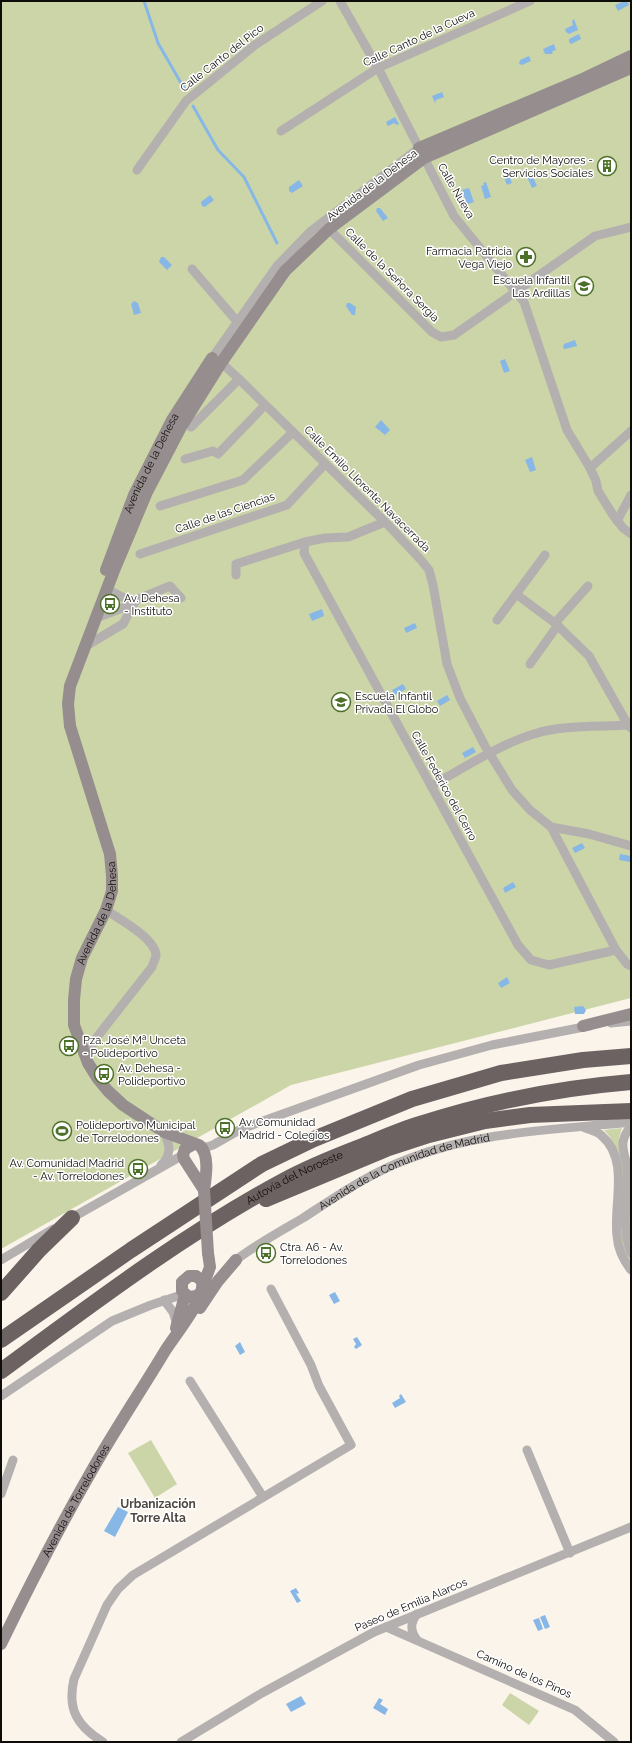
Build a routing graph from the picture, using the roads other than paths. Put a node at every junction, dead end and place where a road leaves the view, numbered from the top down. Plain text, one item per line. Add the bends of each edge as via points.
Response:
1 (322, 1) edge
2 (340, 1) edge
3 (530, 1) edge
4 (631, 56) edge
5 (378, 68) junction
6 (631, 68) edge
7 (281, 130) dead end
8 (422, 153) junction
9 (137, 170) dead end
10 (326, 225) junction
11 (631, 227) edge
12 (192, 269) dead end
13 (516, 291) junction
14 (240, 325) junction
15 (216, 361) junction
16 (239, 379) junction
17 (265, 405) junction
18 (191, 427) dead end
19 (631, 431) edge
20 (293, 432) junction
21 (185, 459) dead end
22 (325, 464) junction
23 (590, 468) junction
24 (631, 495) edge
25 (160, 506) dead end
26 (617, 521) junction
27 (385, 522) junction
28 (631, 534) edge
29 (305, 542) junction
30 (140, 554) dead end
31 (545, 554) dead end
32 (236, 575) dead end
33 (588, 586) dead end
34 (107, 589) junction
35 (516, 594) junction
36 (181, 598) dead end
37 (134, 602) junction
38 (96, 618) junction
39 (497, 620) dead end
40 (556, 624) junction
41 (84, 648) junction
42 (530, 664) dead end
43 (630, 725) edge
44 (490, 754) junction
45 (431, 786) junction
46 (551, 827) junction
47 (631, 846) edge
48 (106, 910) junction
49 (616, 950) junction
50 (631, 966) edge
51 (631, 1014) edge
52 (631, 1021) edge
53 (583, 1026) junction
54 (86, 1055) junction
55 (631, 1056) edge
56 (631, 1082) edge
57 (631, 1111) edge
58 (631, 1122) edge
59 (631, 1126) edge
60 (584, 1127) junction
61 (164, 1132) junction
62 (196, 1145) junction
63 (183, 1155) junction
64 (155, 1171) junction
65 (202, 1175) junction
66 (227, 1214) junction
67 (72, 1218) junction
68 (208, 1253) junction
69 (631, 1253) edge
70 (1, 1260) edge
71 (236, 1260) junction
72 (631, 1270) edge
73 (192, 1276) junction
74 (202, 1288) junction
75 (271, 1289) dead end
76 (1, 1293) edge
77 (184, 1294) junction
78 (164, 1300) junction
79 (177, 1325) junction
80 (172, 1339) junction
81 (1, 1340) edge
82 (158, 1362) junction
83 (1, 1371) edge
84 (190, 1381) dead end
85 (1, 1396) edge
86 (527, 1450) dead end
87 (13, 1460) dead end
88 (1, 1494) edge
89 (263, 1497) junction
90 (631, 1527) edge
91 (631, 1532) edge
92 (618, 1533) junction
93 (570, 1553) junction
94 (417, 1614) junction
95 (386, 1627) junction
96 (417, 1640) junction
97 (1, 1644) edge
98 (103, 1742) edge
99 (181, 1742) edge
100 (614, 1742) edge

1 - 9 street, Calle Canto del Pico via 255,45 186,101
2 - 5 street, Calle Nueva
3 - 5 street, Calle Canto de la Cueva
4 - 8 street, Avenida de la Dehesa
5 - 7 street, Calle Canto de la Cueva
5 - 8 street, Calle Nueva
6 - 8 street, Avenida de la Dehesa
8 - 10 street, Avenida de la Dehesa
8 - 13 street, Calle Nueva via 454,216
10 - 13 street, Calle de la Señora Sergia via 432,332 441,337 454,335
10 - 14 street, Avenida de la Dehesa
11 - 13 street, Calle de la Señora Sergia via 595,236
12 - 14 street
13 - 23 street, Calle Nueva via 526,307 567,430
14 - 15 street, Avenida de la Dehesa
15 - 16 street, Calle Emilio Llorente Navacerrada
15 - 34 street, Avenida de la Dehesa via 147,492
15 - 38 street, Avenida de la Dehesa via 172,420 134,495 103,578
16 - 17 street, Calle Emilio Llorente Navacerrada
16 - 18 street
17 - 20 street, Calle Emilio Llorente Navacerrada
17 - 21 street via 218,454 213,451
19 - 23 street
20 - 22 street, Calle Emilio Llorente Navacerrada
20 - 25 street via 243,480
22 - 27 street, Calle Emilio Llorente Navacerrada
22 - 30 street, Calle de las Ciencias via 287,505
23 - 26 street, Calle Nueva via 598,491
24 - 26 street
26 - 28 street, Calle Nueva
27 - 29 street via 348,537
27 - 44 street, Calle Emilio Llorente Navacerrada via 429,570 447,664 460,698
29 - 32 street via 236,564
29 - 45 street, Calle Federico del Cerro via 304,553
31 - 35 street
33 - 40 street
34 - 37 street
34 - 38 street, Avenida de la Dehesa
35 - 39 street
35 - 40 street
36 - 37 street via 170,586
37 - 38 street
37 - 41 street via 123,624
38 - 41 street, Avenida de la Dehesa
40 - 42 street
40 - 43 street via 589,656
41 - 48 street, Avenida de la Dehesa via 70,686 68,704 70,726 110,854 112,891
43 - 44 street via 558,729 534,734
44 - 45 street
44 - 46 street, Calle Emilio Llorente Navacerrada via 512,790 530,810
45 - 49 street, Calle Federico del Cerro via 518,945 531,960 549,965
46 - 47 street
46 - 49 street
48 - 54 street, Avenida de la Dehesa via 82,958 76,979 74,1025
48 - 54 street via 148,939 156,955 152,967
49 - 50 street
51 - 53 street
52 - 53 street
53 - 62 street via 492,1045 419,1065 251,1125 234,1132 213,1146
54 - 61 street, Avenida de la Dehesa via 94,1073 108,1091
55 - 81 highway via 583,1060 501,1074 412,1099 314,1139 262,1164
56 - 66 highway, Autovía del Noroeste via 586,1086 498,1102 419,1124 284,1181
57 - 66 highway via 530,1115 485,1121 436,1133 386,1149
58 - 60 street, Avenida de la Comunidad de Madrid
59 - 69 street via 625,1133 622,1143 628,1184 626,1234
60 - 71 street, Avenida de la Comunidad de Madrid via 495,1135 408,1159 353,1186
60 - 72 street via 601,1135 612,1146 617,1164 616,1235 622,1257
61 - 62 street, Avenida de la Dehesa
61 - 63 street, Avenida de la Dehesa
61 - 64 street via 169,1144 169,1153 166,1161
62 - 63 street via 187,1147
62 - 65 street via 205,1153
63 - 64 street
63 - 65 street via 185,1162
64 - 67 street
65 - 68 street, Avenida de Torrelodones, bridge
66 - 83 highway, Autovía del Noroeste via 112,1290
67 - 70 street
67 - 76 highway
68 - 73 street via 198,1271
68 - 74 street, Avenida de Torrelodones via 210,1267
71 - 74 street, Avenida de la Comunidad de Madrid
71 - 82 street, Avenida de Torrelodones via 209,1295 172,1354
73 - 74 street via 198,1278
73 - 77 street via 186,1277 182,1282
74 - 77 street via 197,1296
74 - 80 street, Avenida de Torrelodones via 197,1303
75 - 89 street via 351,1445
77 - 78 street
77 - 79 street, Avenida de Torrelodones
78 - 79 street via 174,1312
78 - 85 street via 112,1321
79 - 80 street, Avenida de Torrelodones
80 - 82 street, Avenida de Torrelodones
82 - 97 street, Avenida de Torrelodones via 91,1472
84 - 89 street
86 - 93 street
87 - 88 street
89 - 98 street via 133,1575 118,1589 107,1605 74,1679 71,1692 76,1716 84,1728
90 - 92 street, Paseo de Emilia Alarcos
91 - 92 street, Paseo de Emilia Alarcos
92 - 93 street, Paseo de Emilia Alarcos
93 - 94 street, Paseo de Emilia Alarcos
94 - 95 street, Paseo de Emilia Alarcos
94 - 96 street via 412,1624
95 - 96 street, Camino de los Pinos
95 - 99 street, Paseo de Emilia Alarcos via 262,1693
96 - 100 street, Camino de los Pinos via 575,1710

